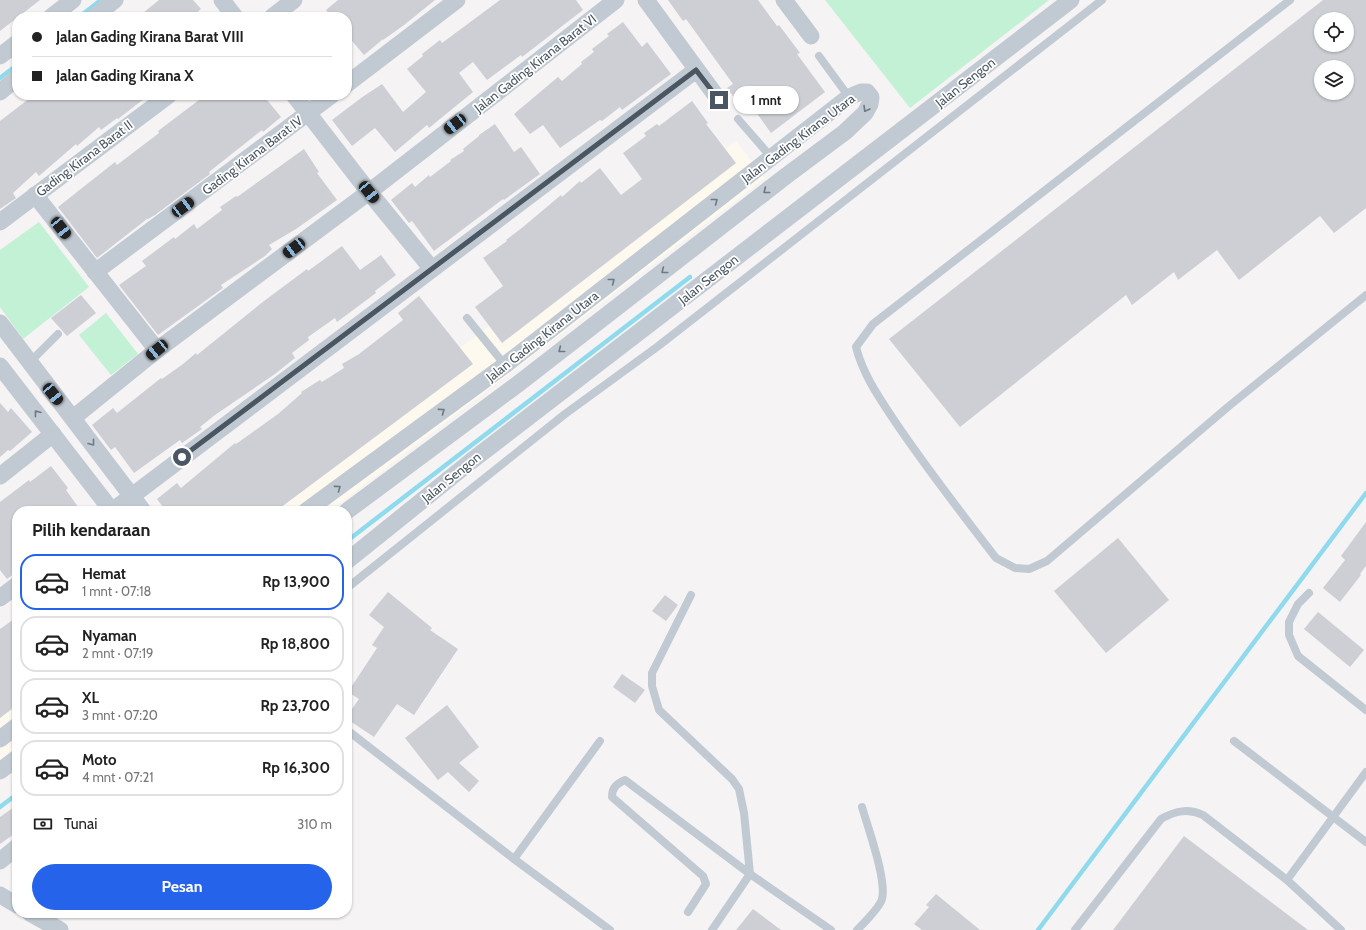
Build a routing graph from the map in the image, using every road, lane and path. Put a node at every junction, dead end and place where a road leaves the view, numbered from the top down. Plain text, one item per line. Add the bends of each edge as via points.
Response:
1 (73, 0) edge
2 (115, 0) edge
3 (222, 0) edge
4 (294, 0) edge
5 (457, 0) edge
6 (616, 0) edge
7 (646, 0) edge
8 (784, 0) edge
9 (1071, 0) edge
10 (1102, 0) edge
11 (1290, 0) edge
12 (57, 12) edge
13 (100, 12) edge
14 (231, 12) edge
15 (278, 12) edge
16 (811, 36) dead end
17 (12, 47) edge
18 (0, 56) edge
19 (819, 56) dead end
20 (696, 70) junction
21 (352, 80) edge
22 (12, 82) edge
23 (0, 92) edge
24 (849, 97) junction
25 (162, 100) edge
26 (298, 100) edge
27 (325, 100) edge
28 (719, 100) dead end
29 (308, 113) junction
30 (738, 119) dead end
31 (771, 157) junction
32 (786, 176) junction
33 (369, 192) junction
34 (35, 195) junction
35 (0, 222) edge
36 (432, 269) junction
37 (96, 272) junction
38 (1366, 295) edge
39 (467, 318) dead end
40 (0, 323) edge
41 (58, 334) dead end
42 (157, 350) junction
43 (29, 362) junction
44 (505, 365) junction
45 (0, 366) edge
46 (44, 382) junction
47 (518, 384) junction
48 (24, 396) junction
49 (73, 418) junction
50 (53, 434) junction
51 (0, 476) edge
52 (132, 495) junction
53 (108, 506) edge
54 (118, 506) edge
55 (140, 506) edge
56 (313, 506) edge
57 (352, 507) edge
58 (352, 557) edge
59 (352, 584) edge
60 (12, 589) edge
61 (1309, 593) dead end
62 (691, 595) dead end
63 (0, 598) edge
64 (1366, 710) edge
65 (12, 730) edge
66 (352, 734) edge
67 (0, 739) edge
68 (600, 741) dead end
69 (1234, 741) dead end
70 (12, 762) edge
71 (0, 771) edge
72 (1366, 772) edge
73 (862, 807) dead end
74 (1333, 817) junction
75 (1366, 842) edge
76 (12, 851) edge
77 (514, 859) junction
78 (0, 861) edge
79 (750, 874) junction
80 (1286, 880) junction
81 (0, 895) edge
82 (12, 902) edge
83 (688, 912) dead end
84 (39, 918) edge
85 (60, 930) edge
86 (610, 930) edge
87 (712, 930) edge
88 (831, 930) edge
89 (857, 930) edge
90 (1076, 930) edge
91 (1341, 930) edge

1 - 12 street
2 - 13 street
3 - 14 street
4 - 15 street
5 - 21 street
6 - 33 street, Jalan Gading Kirana Barat VI
7 - 20 street
8 - 16 street
9 - 58 street, Jalan Sengon via 470,462
10 - 59 lane via 657,347 565,414
11 - 38 lane via 873,324 856,347 860,364 916,452 996,558 1015,568 1029,569 1047,561 1229,406
17 - 18 street
19 - 24 lane
20 - 28 street
20 - 36 street
22 - 23 street
24 - 31 street, Jalan Gading Kirana Utara
24 -> 32 street, Jalan Gading Kirana Utara via 867,92 871,97 870,104 845,132
25 - 34 street, Gading Kirana Barat II
26 - 29 street
27 - 29 street, Gading Kirana Barat IV
29 - 33 street
29 - 37 street, Gading Kirana Barat IV
30 - 31 lane
31 - 32 street
44 -> 31 street, Jalan Gading Kirana Utara
32 -> 47 street, Jalan Gading Kirana Utara
33 - 36 street
33 - 42 street, Jalan Gading Kirana Barat VI
34 - 35 street, Gading Kirana Barat II
34 - 37 street
36 - 52 street
37 - 42 street
39 - 44 lane
40 - 43 street
41 - 43 lane
42 - 49 street, Jalan Gading Kirana Barat VI
43 - 46 street
44 - 47 street
56 -> 44 street, Jalan Gading Kirana Utara
45 - 48 street
46 - 48 street
46 - 49 street
47 - 57 street, Jalan Gading Kirana Utara
50 -> 48 street
49 -> 52 street
50 - 51 street
50 - 53 street
52 - 54 street
52 - 55 street
60 - 63 street
61 - 64 lane via 1298,604 1289,622 1289,635 1298,656
62 - 79 lane via 652,673 652,686 659,710 732,779 739,789
65 - 67 street
66 - 77 lane
68 - 77 lane
69 - 74 lane
70 - 71 street
72 - 74 lane
73 - 89 lane via 883,880 882,900
74 - 75 lane
74 - 80 lane
76 - 78 street
77 - 86 lane
79 - 83 lane via 624,780 618,783 612,790 612,797 703,876 706,884
79 - 87 lane
79 - 88 lane
80 - 90 lane via 1203,815 1185,811 1171,813 1161,819
80 - 91 lane
81 - 82 street
84 - 85 street

